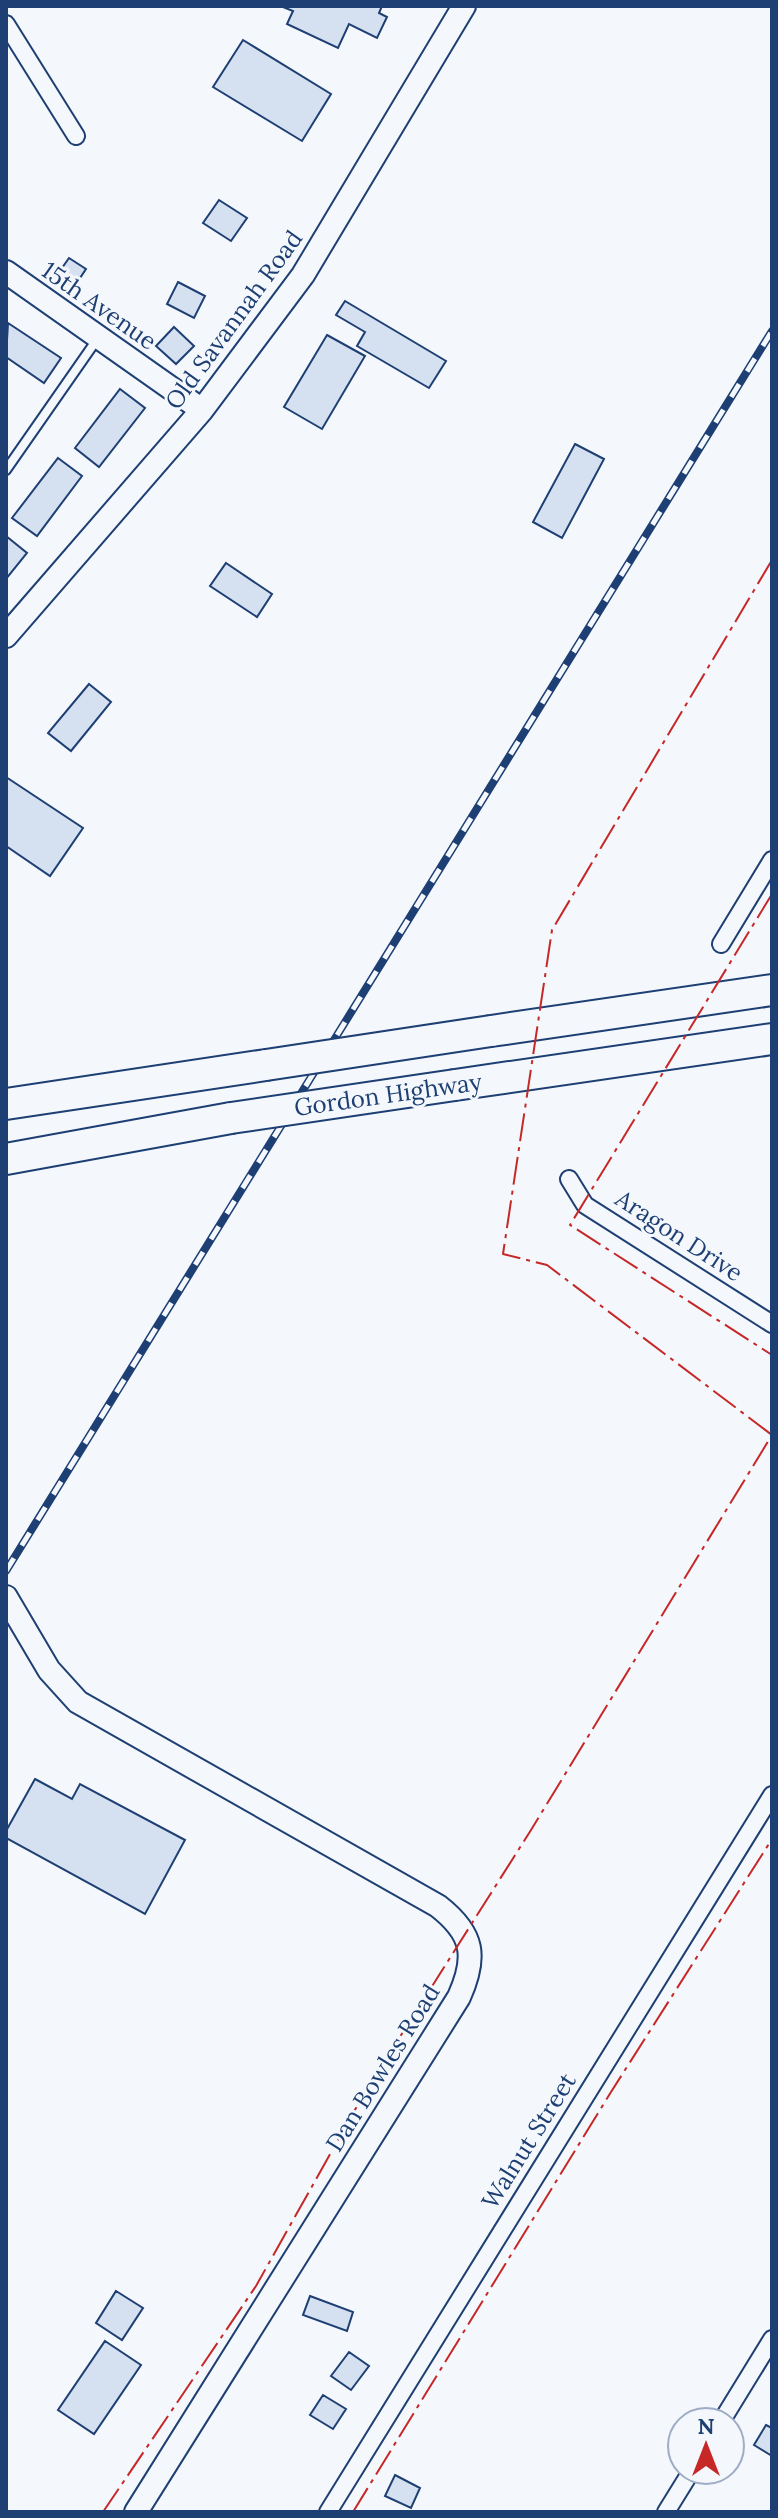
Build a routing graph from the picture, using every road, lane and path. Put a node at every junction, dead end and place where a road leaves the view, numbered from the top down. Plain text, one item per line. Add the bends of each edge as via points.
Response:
1 (464, 6) edge
2 (6, 24) edge
3 (76, 136) dead end
4 (6, 272) edge
5 (98, 337) junction
6 (202, 410) junction
7 (6, 470) edge
8 (6, 636) edge
9 (772, 860) edge
10 (721, 944) dead end
11 (772, 990) edge
12 (772, 1039) edge
13 (6, 1104) edge
14 (6, 1159) edge
15 (569, 1179) dead end
16 (772, 1324) edge
17 (6, 1597) edge
18 (772, 1795) edge
19 (772, 2339) edge
20 (731, 2406) edge
21 (682, 2486) edge
22 (136, 2512) edge
23 (328, 2512) edge
24 (666, 2512) edge

1 - 6 street, Old Savannah Road via 303,275
2 - 3 street
4 - 5 street, 15th Avenue
5 - 6 street, 15th Avenue
5 - 7 lane
6 - 8 street, Old Savannah Road
9 - 10 street
11 - 13 highway, Gordon Highway, bridge
12 - 14 highway, Gordon Highway, bridge via 231,1118
15 - 16 street, Aragon Drive via 585,1205
17 - 22 street, Dan Bowles Road via 49,1670 78,1702 438,1906 460,1926 470,1952 469,1975 459,1997
18 - 23 street, Walnut Street
19 - 20 street
21 - 24 street

